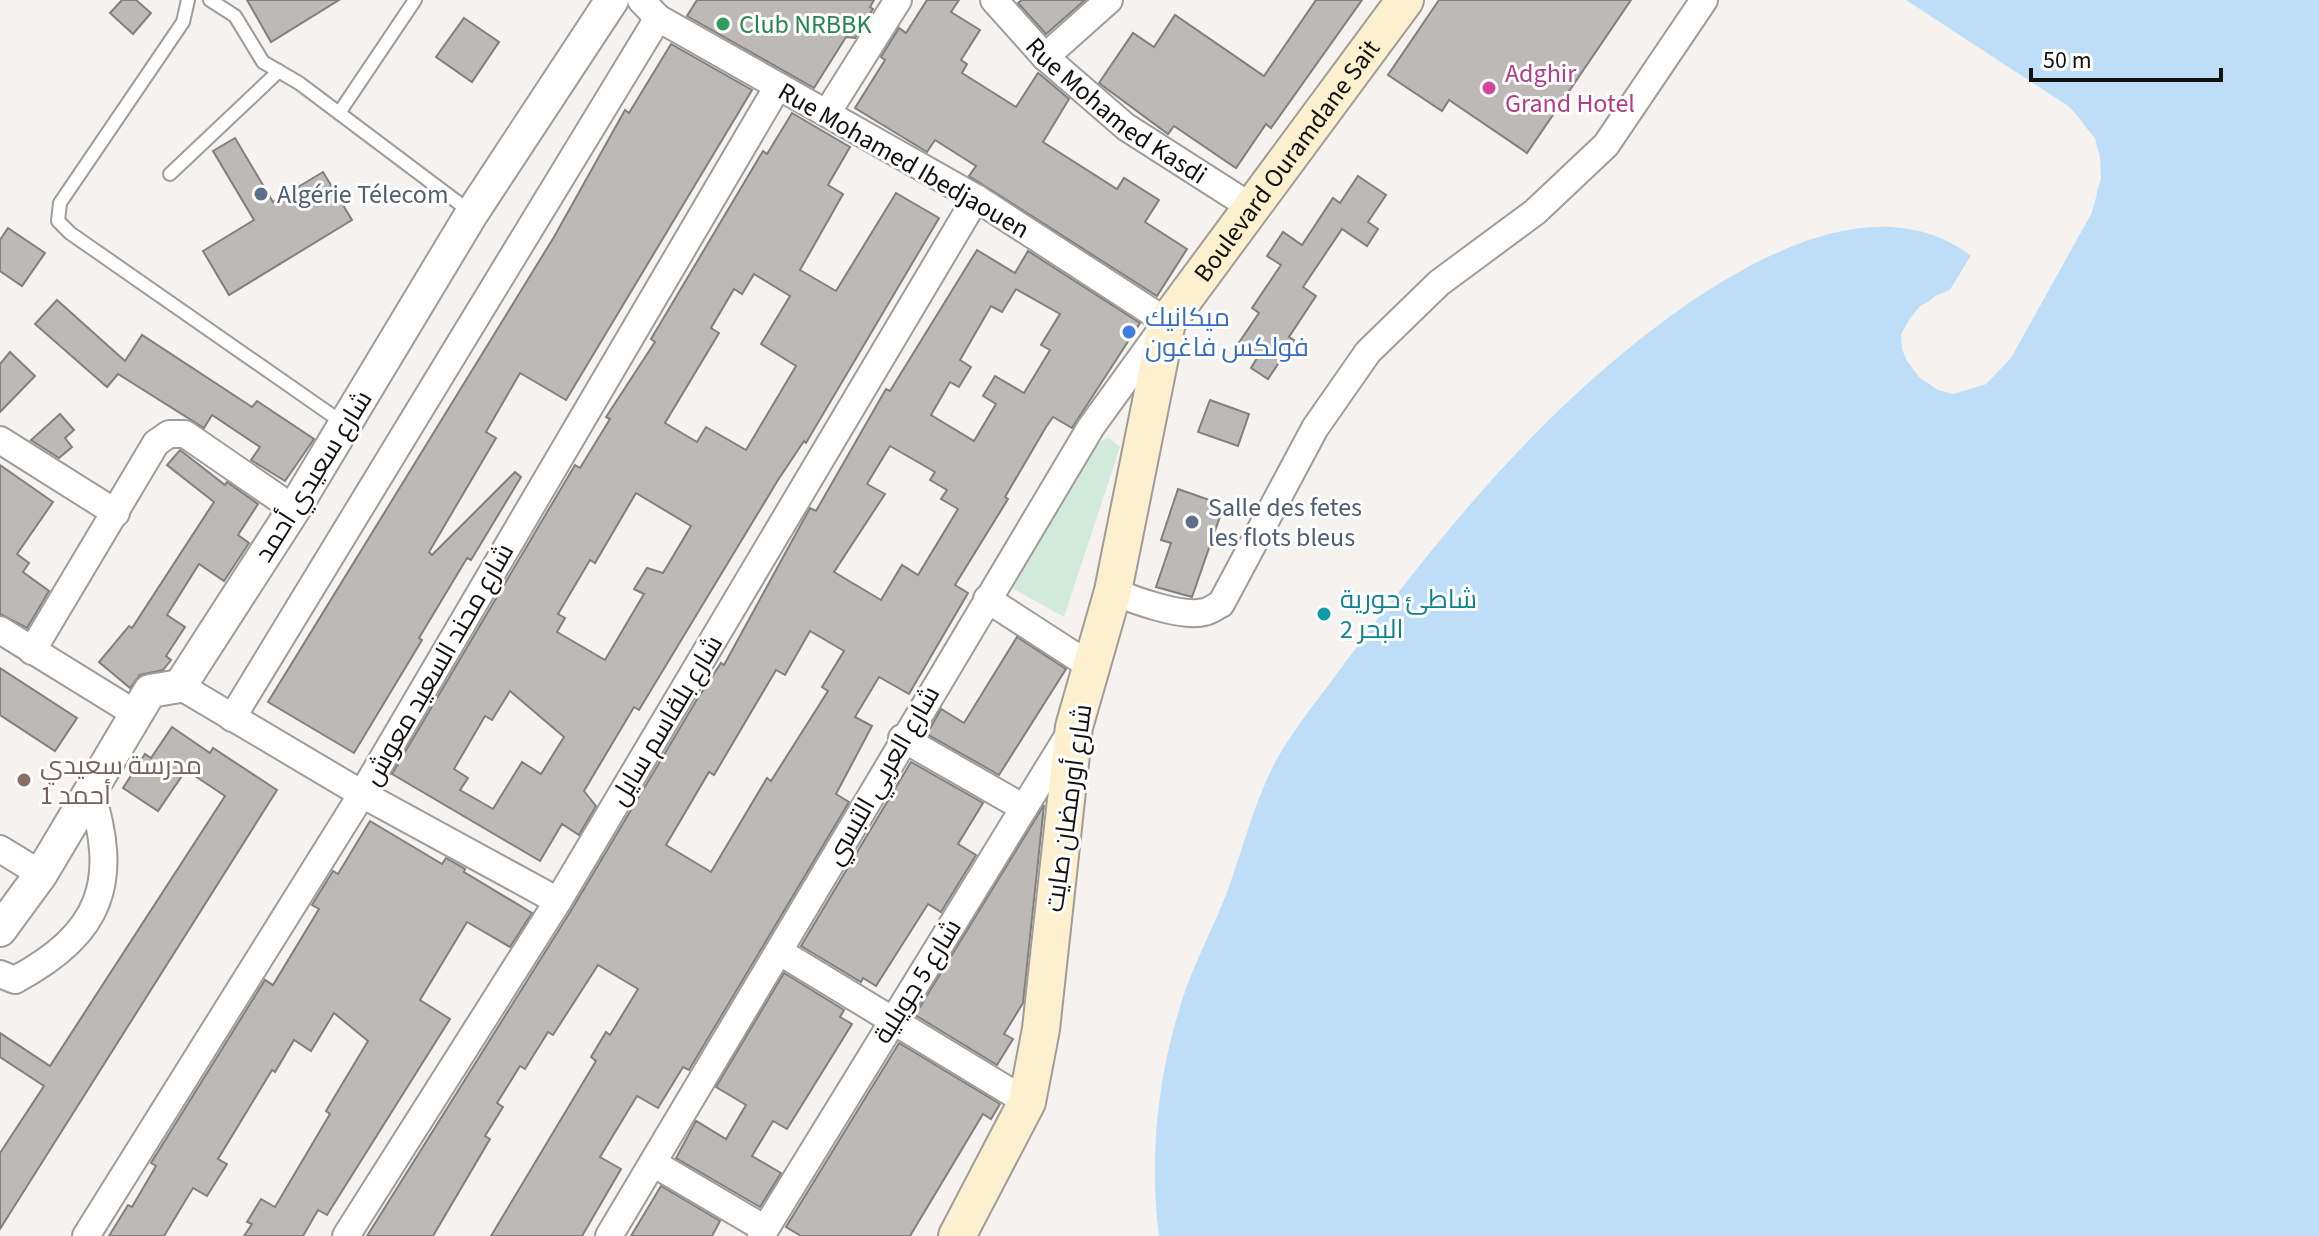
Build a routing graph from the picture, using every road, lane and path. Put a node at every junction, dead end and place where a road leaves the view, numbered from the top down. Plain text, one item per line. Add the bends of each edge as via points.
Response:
1 (188, 0) edge
2 (210, 0) edge
3 (415, 0) edge
4 (612, 0) edge
5 (898, 0) edge
6 (994, 0) edge
7 (1109, 0) edge
8 (1405, 0) edge
9 (1704, 0) edge
10 (650, 9) edge
11 (1045, 57) junction
12 (279, 71) junction
13 (778, 86) junction
14 (339, 113) junction
15 (827, 113) junction
16 (170, 174) dead end
17 (976, 198) junction
18 (1251, 207) junction
19 (472, 213) junction
20 (1167, 322) junction
21 (346, 425) junction
22 (0, 440) edge
23 (294, 509) junction
24 (116, 513) junction
25 (1113, 591) junction
26 (987, 599) junction
27 (0, 630) edge
28 (32, 651) junction
29 (1092, 667) junction
30 (180, 686) junction
31 (136, 714) junction
32 (232, 718) junction
33 (1074, 727) junction
34 (902, 738) junction
35 (90, 789) junction
36 (362, 794) junction
37 (1024, 808) junction
38 (0, 849) edge
39 (41, 874) junction
40 (558, 901) junction
41 (0, 930) edge
42 (780, 952) junction
43 (0, 974) edge
44 (893, 1020) junction
45 (1027, 1102) junction
46 (653, 1163) junction
47 (763, 1232) edge
48 (86, 1236) edge
49 (346, 1236) edge
50 (609, 1236) edge
51 (957, 1236) edge

1 - 21 lane via 183,22 60,203 58,221
2 - 12 lane via 235,16 263,62
3 - 14 lane
4 - 19 street, شارع سعيدي أحمد
5 - 15 street
6 - 11 street, Rue Mohamed Kasdi
7 - 11 street
8 - 18 main road, Boulevard Ouramdane Sait
9 - 25 street via 1606,145 1535,212 1439,283 1368,352 1315,428 1221,604 1203,613 1184,611
10 - 13 street, Rue Mohamed Ibedjaouen
10 - 32 street
11 - 18 street, Rue Mohamed Kasdi via 1126,127
12 - 14 lane
12 - 16 lane
13 - 15 street, Rue Mohamed Ibedjaouen
13 - 36 street, شارع محند السعيد معوش
14 - 19 lane
15 - 17 street, Rue Mohamed Ibedjaouen
17 - 20 street, Rue Mohamed Ibedjaouen
17 - 40 street, شارع بلقاسم سايل
18 - 20 main road, Boulevard Ouramdane Sait
19 - 21 street, شارع سعيدي أحمد
20 - 25 main road, شارع أورمضان صايت
20 - 26 street, شارع العربي التبسي via 1091,427
21 - 23 street, شارع سعيدي أحمد
22 - 24 street
23 - 24 street via 185,434 169,434 156,443
23 - 30 street, شارع سعيدي أحمد
24 - 28 street
25 - 29 main road, شارع أورمضان صايت
26 - 29 street
26 - 34 street, شارع العربي التبسي
27 - 28 street
28 - 31 street
29 - 33 main road, شارع أورمضان صايت
30 - 31 street via 150,691
30 - 32 street
31 - 35 street
32 - 36 street
33 - 37 street, شارع 5 جويلية
33 - 45 main road, شارع أورمضان صايت via 1041,1029
34 - 37 street
34 - 42 street, شارع العربي التبسي
35 - 39 street
35 - 43 street via 106,854 91,914 76,938 46,964 15,980
36 - 40 street
36 - 48 street, شارع محند السعيد معوش
37 - 44 street, شارع 5 جويلية
38 - 39 street
39 - 41 street
40 - 49 street, شارع بلقاسم سايل
42 - 44 street
42 - 46 street, شارع العربي التبسي
44 - 45 street
44 - 47 street, شارع 5 جويلية
45 - 51 main road, شارع أورمضان صايت
46 - 47 street
46 - 50 street, شارع العربي التبسي

